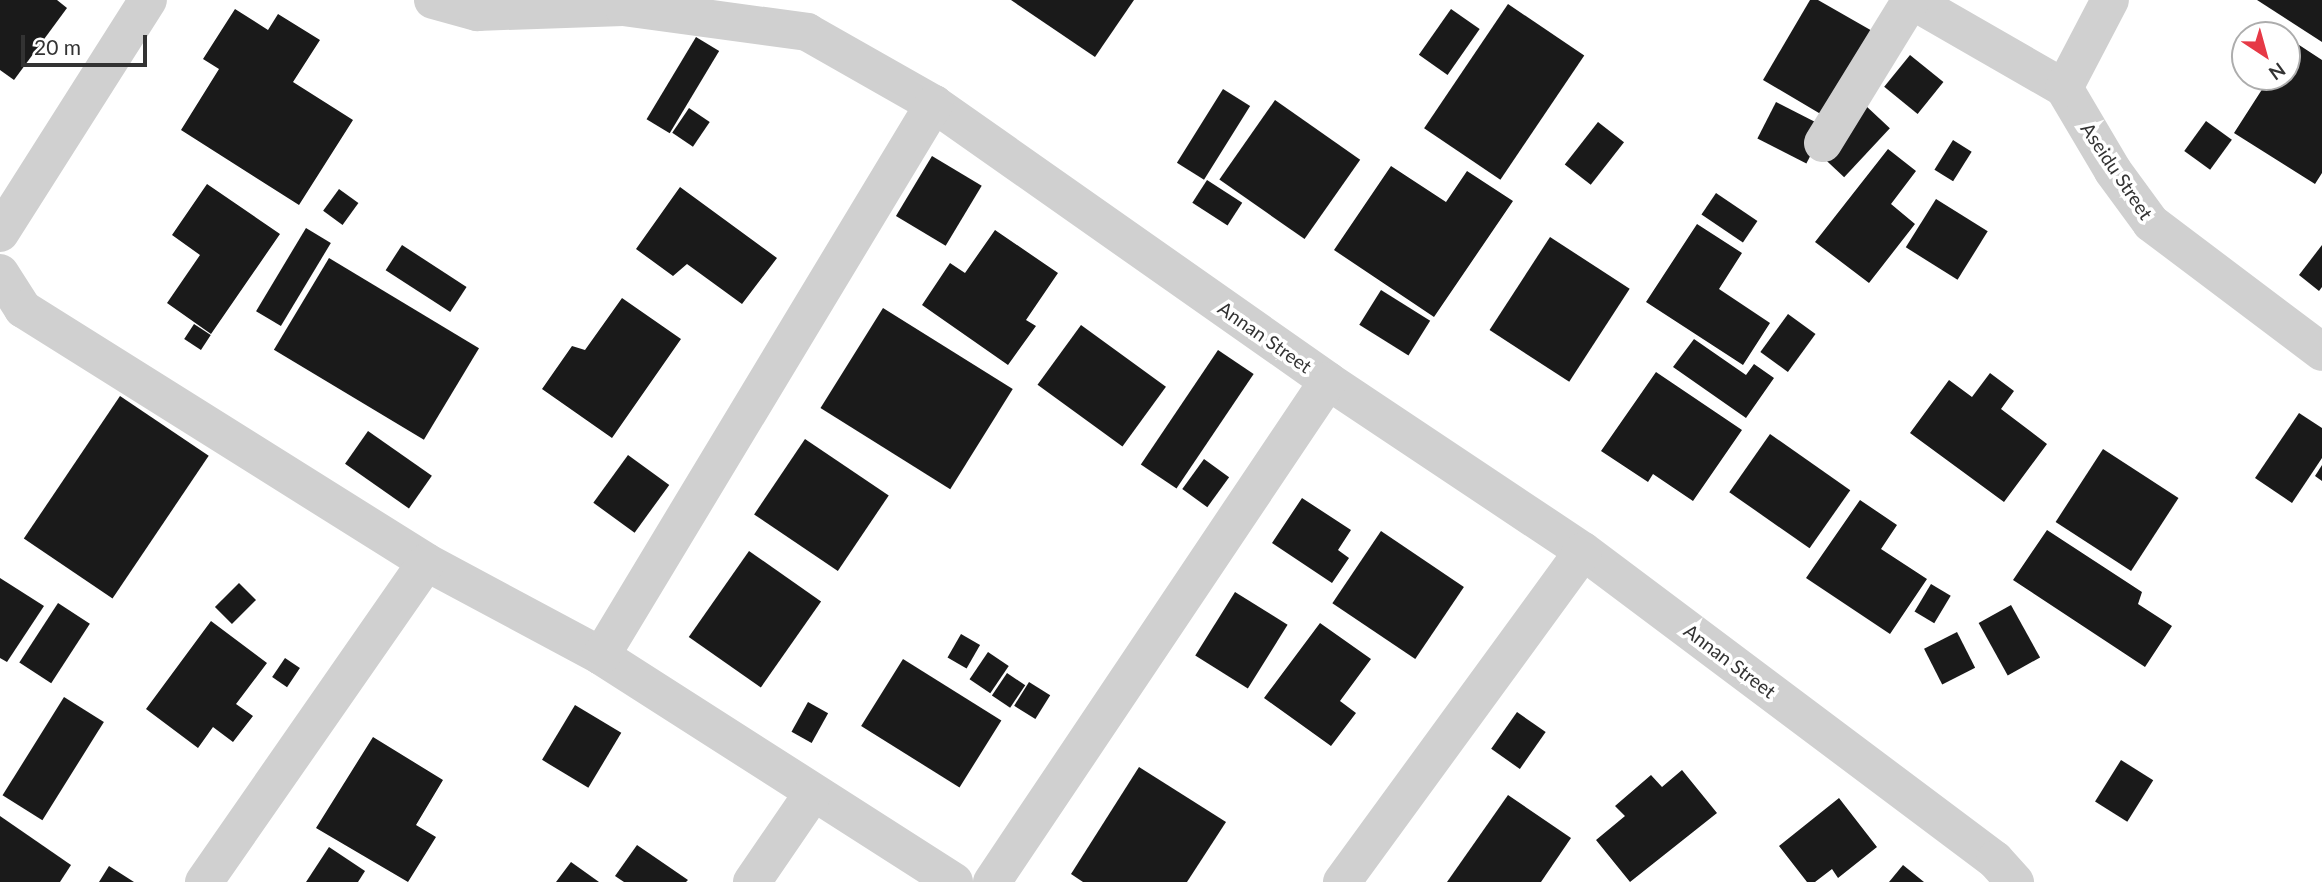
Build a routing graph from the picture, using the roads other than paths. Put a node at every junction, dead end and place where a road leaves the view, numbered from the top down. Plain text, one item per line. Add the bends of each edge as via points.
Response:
1 (148, 0) edge
2 (433, 0) edge
3 (1911, 0) edge
4 (2110, 0) edge
5 (2064, 88) junction
6 (934, 104) junction
7 (1823, 143) dead end
8 (0, 233) edge
9 (0, 273) edge
10 (2322, 352) edge
11 (1328, 381) junction
12 (1583, 551) junction
13 (426, 562) junction
14 (601, 656) junction
15 (813, 793) junction
16 (204, 882) edge
17 (752, 882) edge
18 (954, 882) edge
19 (992, 882) edge
20 (1342, 882) edge
21 (2015, 882) edge

1 - 8 street
2 - 6 street, Annan Street via 477,12 623,7 807,32
3 - 5 street, Aseidu Street
3 - 7 street
4 - 5 street
5 - 10 street, Aseidu Street via 2113,171 2151,223
6 - 11 street, Annan Street
6 - 14 street
9 - 13 street via 23,309
11 - 12 street, Annan Street
11 - 19 street
12 - 20 street
12 - 21 street, Annan Street via 1995,860
13 - 14 street
13 - 16 street
14 - 15 street
15 - 17 street
15 - 18 street

